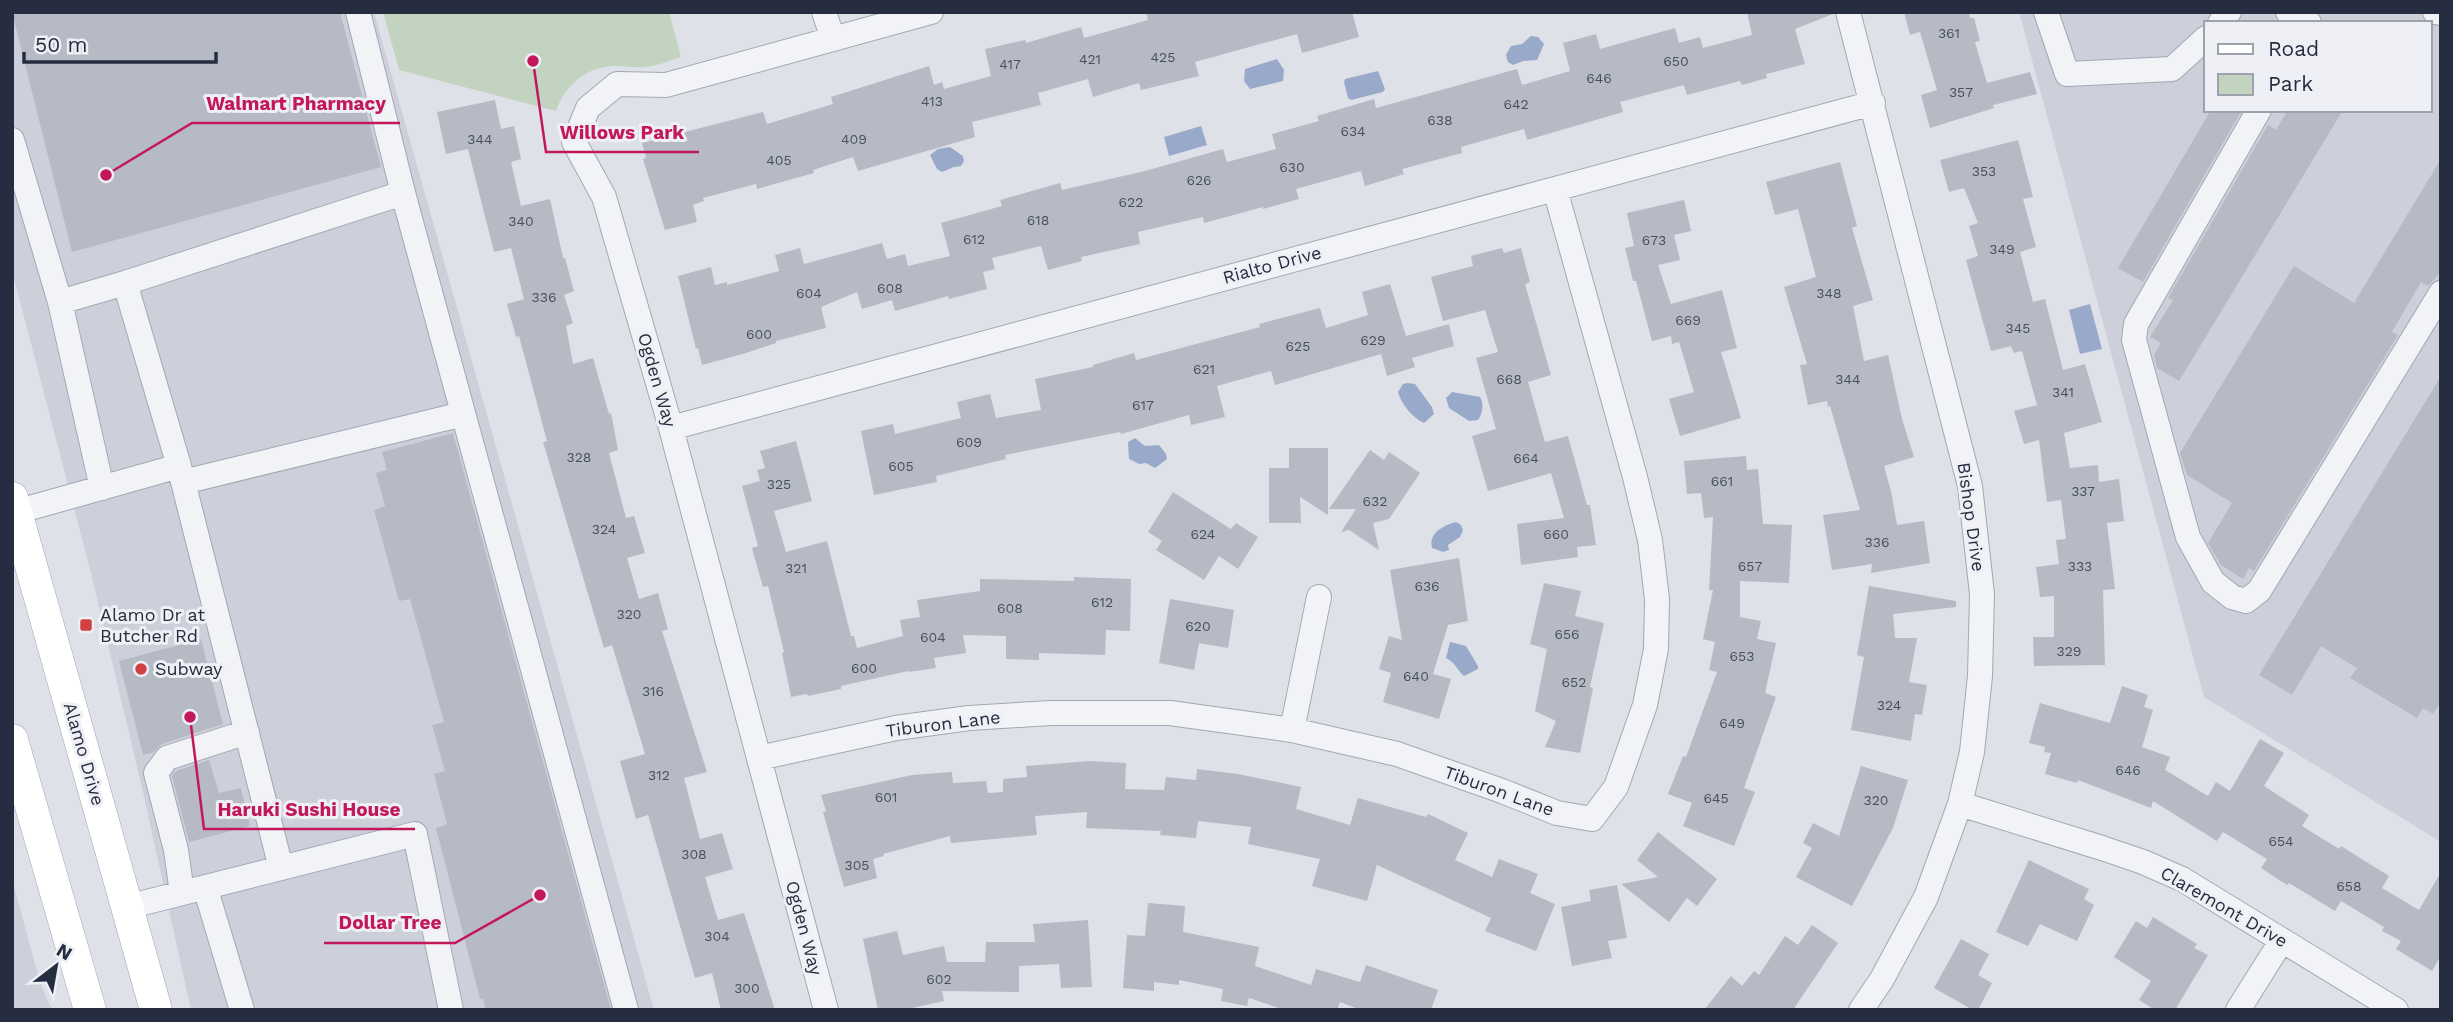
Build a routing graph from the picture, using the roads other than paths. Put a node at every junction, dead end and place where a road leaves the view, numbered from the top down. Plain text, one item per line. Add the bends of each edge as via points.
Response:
1 (358, 12) edge
2 (824, 12) edge
3 (931, 12) edge
4 (1848, 12) edge
5 (2046, 12) edge
6 (2288, 12) edge
7 (2435, 12) edge
8 (2441, 13) edge
9 (2305, 21) edge
10 (833, 38) junction
11 (2204, 40) edge
12 (1873, 103) junction
13 (2258, 112) edge
14 (12, 140) edge
15 (1555, 189) junction
16 (403, 193) junction
17 (125, 283) junction
18 (2441, 293) edge
19 (60, 302) junction
20 (463, 414) junction
21 (671, 428) junction
22 (181, 474) junction
23 (102, 488) junction
24 (14, 508) edge
25 (1319, 597) dead end
26 (1292, 730) junction
27 (247, 732) junction
28 (12, 740) edge
29 (760, 758) junction
30 (1960, 804) junction
31 (281, 868) junction
32 (193, 890) junction
33 (127, 907) junction
34 (2282, 940) junction
35 (90, 1010) edge
36 (156, 1010) edge
37 (242, 1010) edge
38 (451, 1010) edge
39 (626, 1010) edge
40 (826, 1010) edge
41 (1861, 1010) edge
42 (2238, 1010) edge
43 (2396, 1010) edge

1 - 16 street
2 - 10 street
3 - 10 street, Ogden Way
4 - 12 street, Bishop Drive
5 - 11 street via 2067,74 2172,69
6 - 9 street
7 - 8 street
10 - 21 street, Ogden Way via 666,85 617,84 588,108 574,142 604,197
12 - 15 street, Rialto Drive
12 - 30 street, Bishop Drive via 1970,485 1982,594 1980,676 1972,752
13 - 18 street via 2136,324 2134,340 2189,537 2213,582 2232,597 2246,601 2259,591
14 - 19 street
15 - 21 street, Rialto Drive
15 - 26 street, Tiburon Lane via 1635,477 1650,540 1657,599 1656,649 1645,705 1616,786 1592,819 1557,813 1397,754
16 - 17 street
16 - 20 street
17 - 19 street
17 - 22 street
19 - 23 street
20 - 22 street
20 - 39 street
21 - 29 street, Ogden Way
22 - 23 street
22 - 27 street
23 - 24 street
24 - 33 main road, Alamo Drive
25 - 26 street
26 - 29 street, Tiburon Lane via 1170,713 1051,713 895,728
27 - 31 street
27 - 32 street via 167,758 156,773 176,850
28 - 35 main road
29 - 40 street, Ogden Way
30 - 34 street, Claremont Drive via 2143,862 2182,879
30 - 41 street, Bishop Drive via 1926,897
31 - 32 street
31 - 38 street via 415,835
32 - 33 street
32 - 37 street
33 - 36 main road, Alamo Drive
34 - 42 street
34 - 43 street, Claremont Drive

